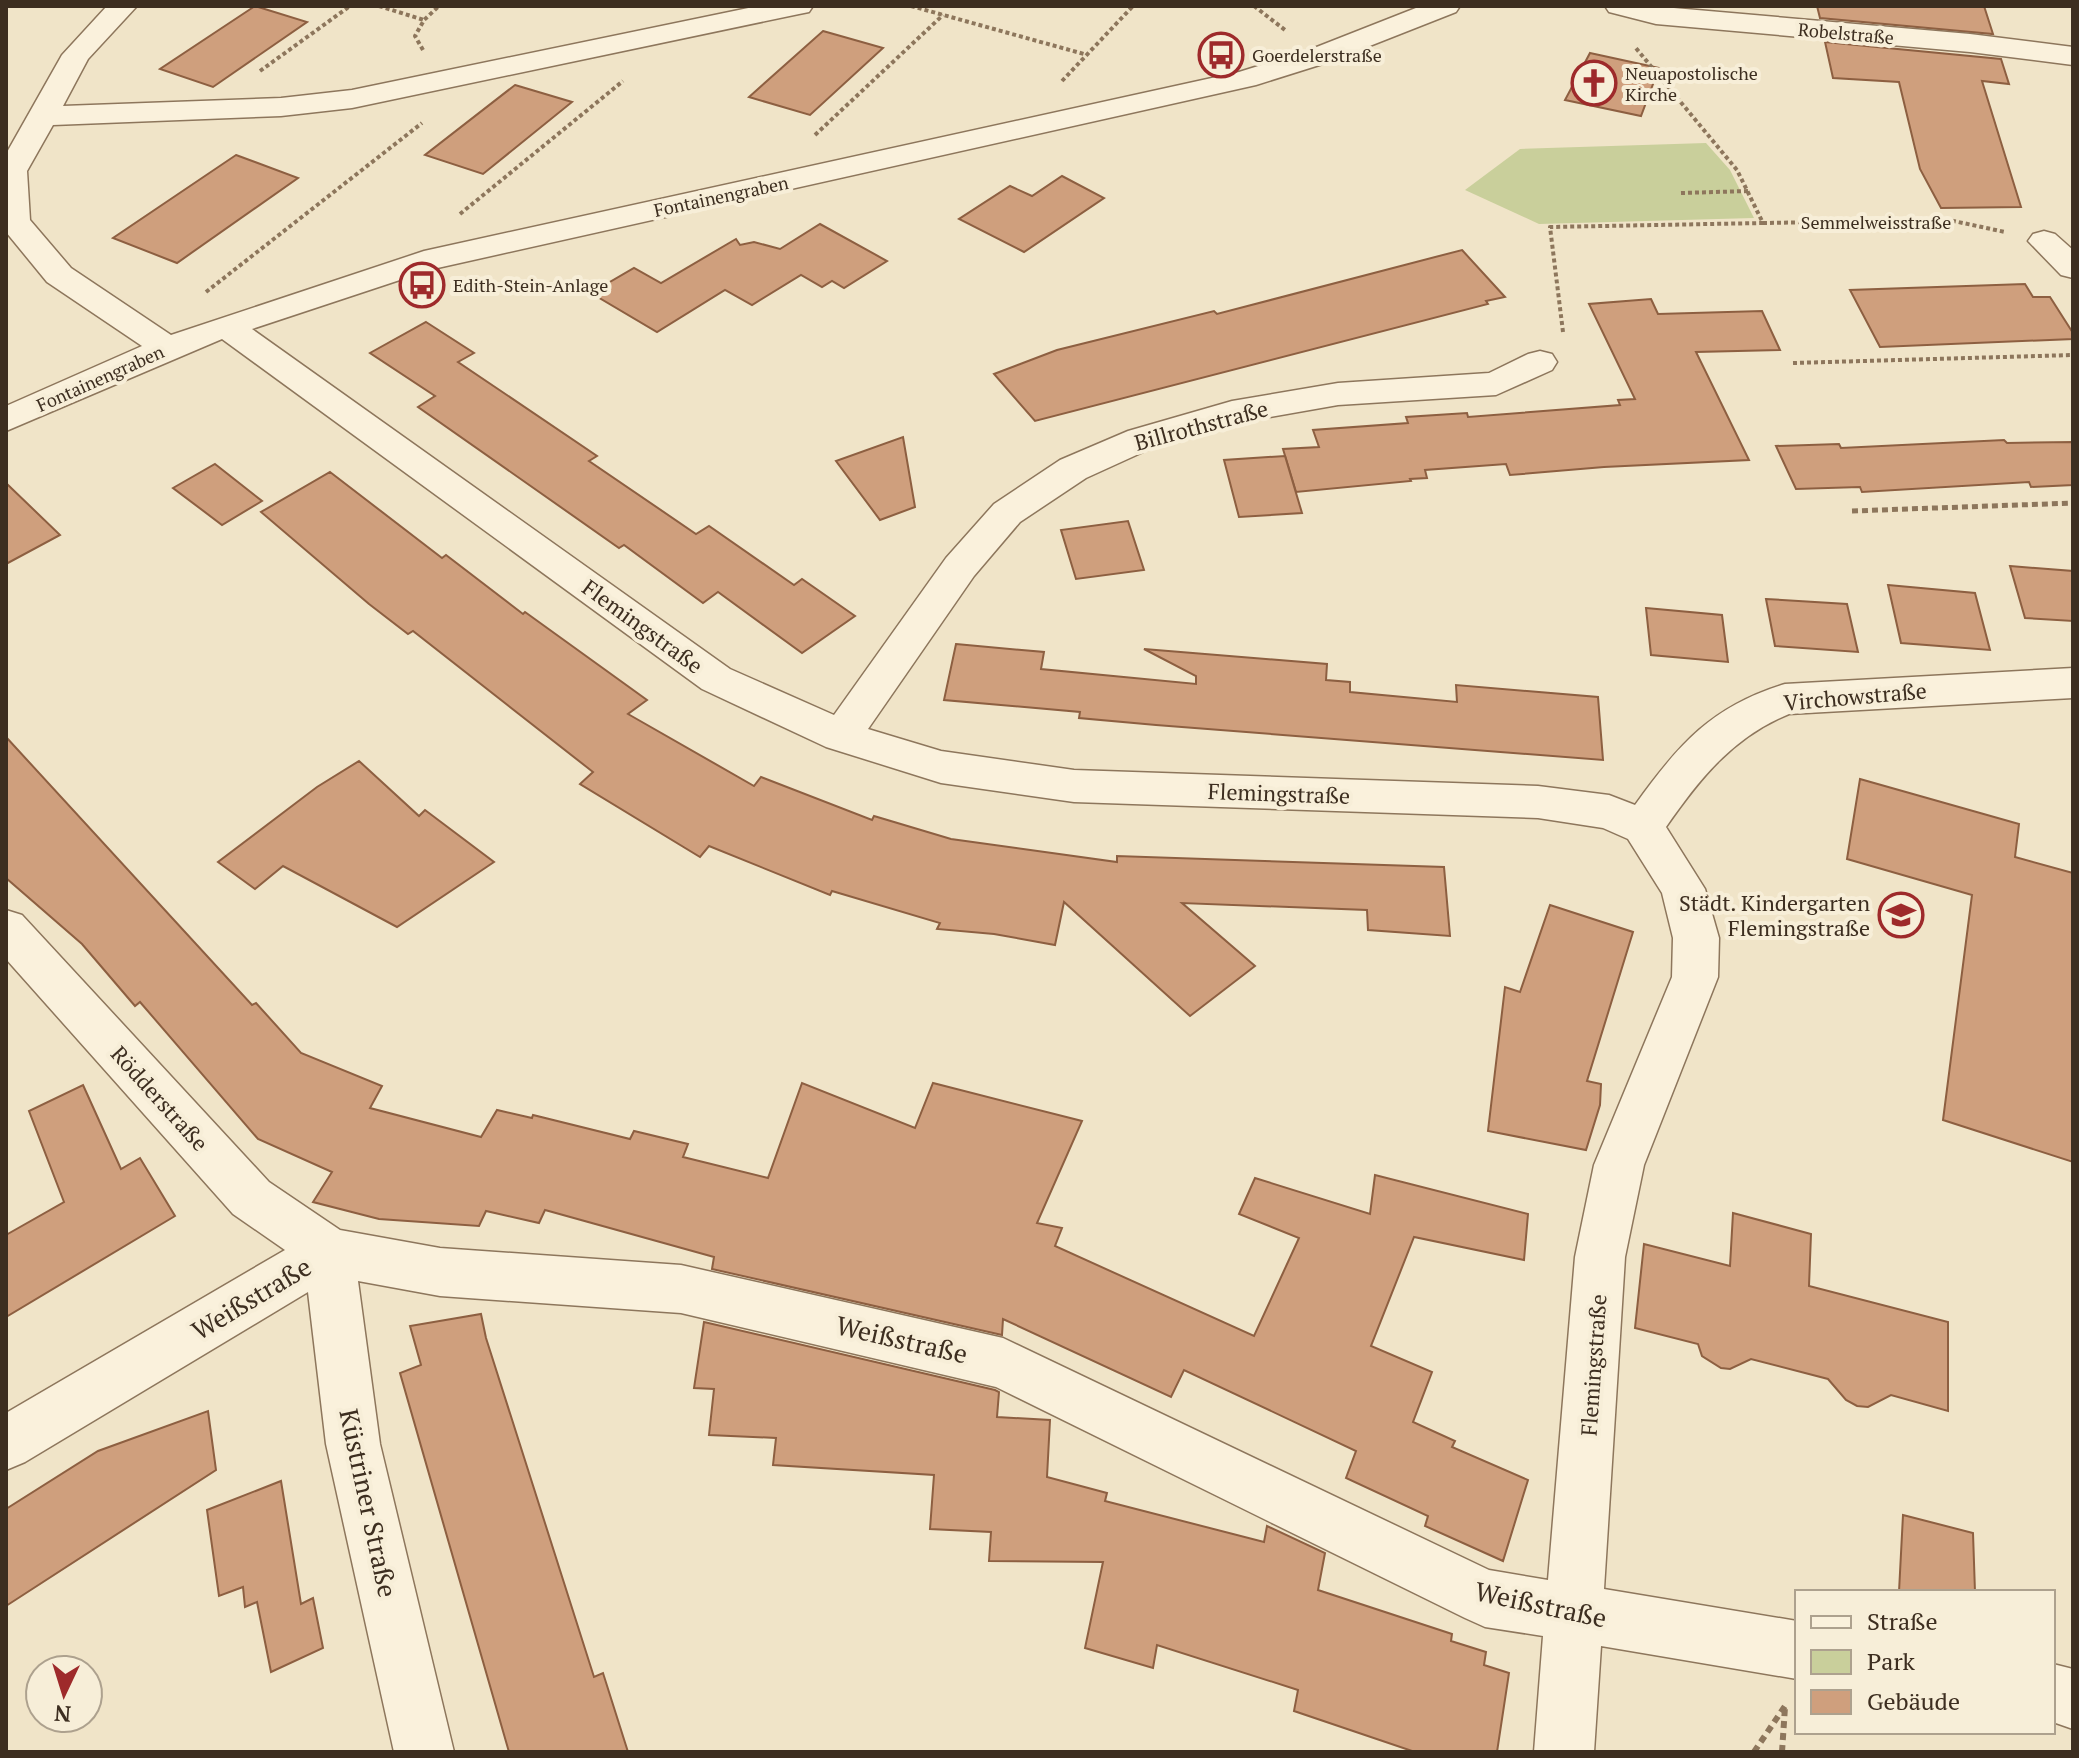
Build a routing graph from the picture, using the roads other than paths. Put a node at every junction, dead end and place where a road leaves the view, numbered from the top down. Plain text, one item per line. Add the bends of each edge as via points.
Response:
1 (123, 6) edge
2 (799, 6) edge
3 (1443, 7) edge
4 (1622, 7) edge
5 (2073, 56) edge
6 (42, 116) junction
7 (2044, 241) road end
8 (2073, 268) edge
9 (226, 326) junction
10 (168, 348) junction
11 (1540, 362) road end
12 (6, 420) edge
13 (2073, 683) edge
14 (841, 736) junction
15 (1643, 827) junction
16 (6, 928) edge
17 (329, 1252) junction
18 (6, 1443) edge
19 (1575, 1614) junction
20 (1795, 1650) edge
21 (424, 1752) edge
22 (1564, 1752) edge

1 - 6 street via 76,55
2 - 6 street via 352,99
3 - 9 street, Fontainengraben via 1246,79 438,257
4 - 5 street, Robelstraße via 1656,16
6 - 10 street via 12,171 14,221 59,275
7 - 8 street
9 - 10 street, Fontainengraben
9 - 14 street, Flemingstraße via 716,679
10 - 12 street, Fontainengraben
11 - 14 street, Billrothstraße via 1496,384 1338,394 1232,412 1141,439 1073,469 1007,513 960,567
13 - 15 street, Virchowstraße via 1785,699 1758,708 1713,735
14 - 15 street, Flemingstraße via 941,767 1074,786 1538,802 1609,812
15 - 19 street, Flemingstraße via 1683,889 1696,938 1695,977 1619,1165 1600,1257
16 - 17 street, Rödderstraße via 251,1198
17 - 18 street, Weißstraße
17 - 19 street, Weißstraße via 440,1272 681,1289 1003,1363 1485,1598
17 - 21 street, Küstriner Straße via 353,1444
19 - 20 street, Weißstraße
19 - 22 street, Flemingstraße

